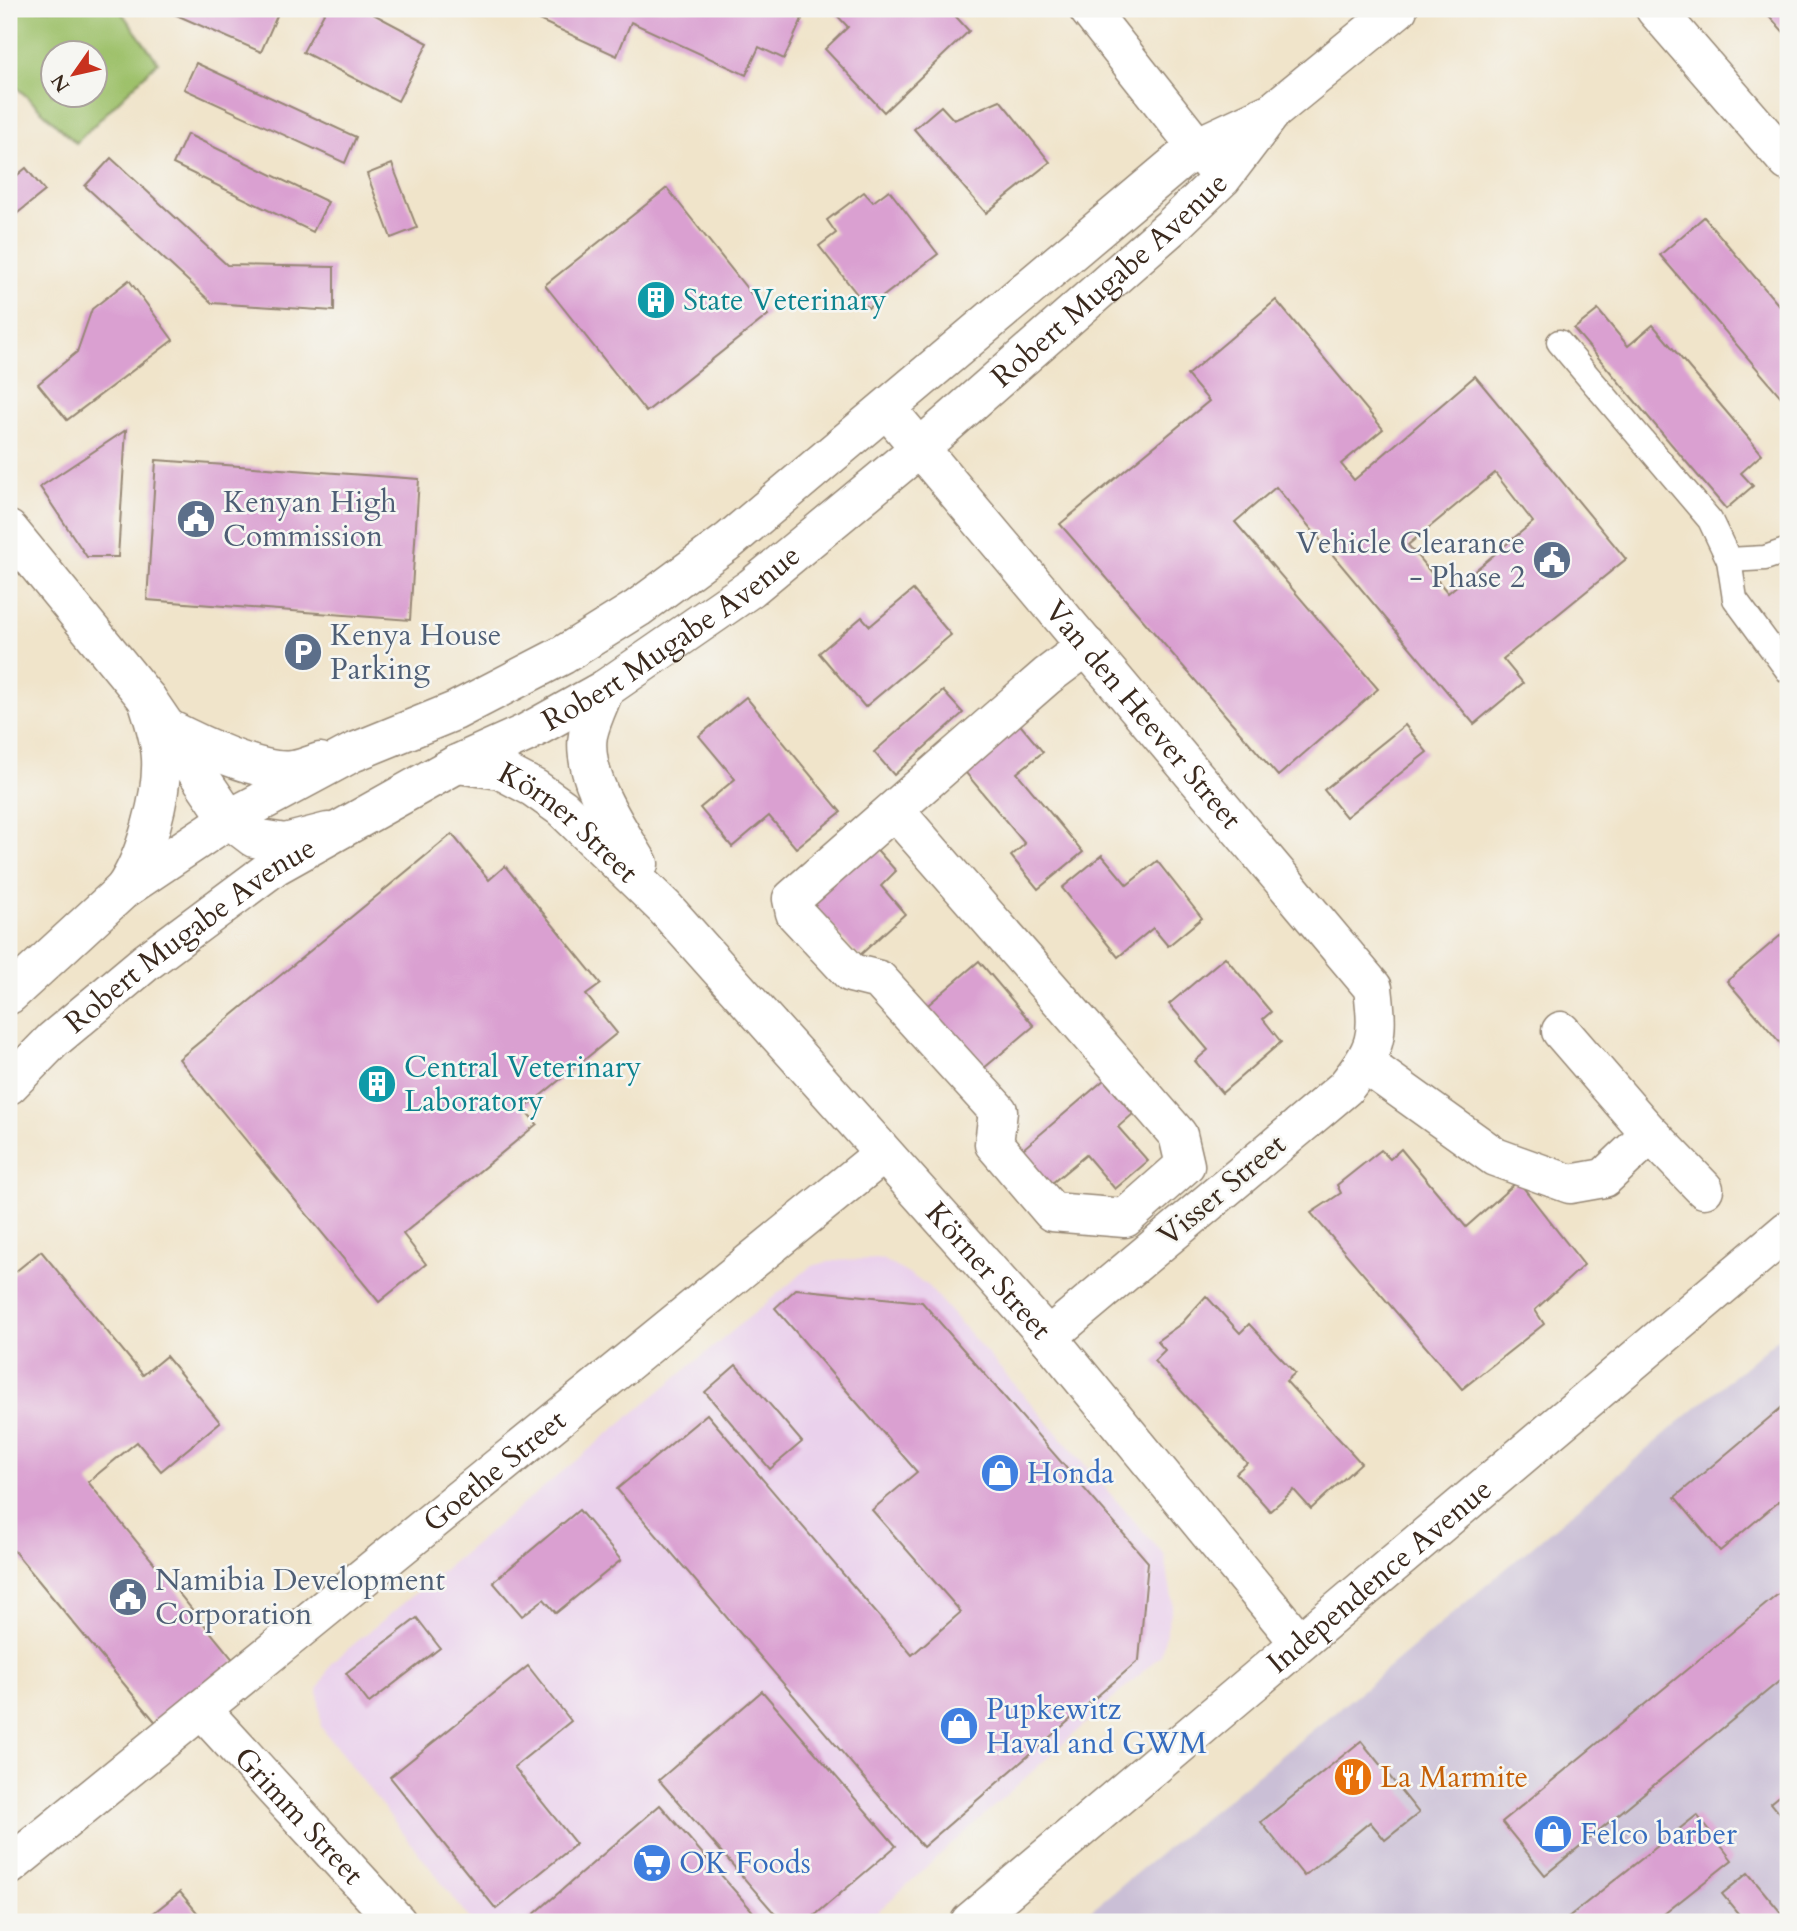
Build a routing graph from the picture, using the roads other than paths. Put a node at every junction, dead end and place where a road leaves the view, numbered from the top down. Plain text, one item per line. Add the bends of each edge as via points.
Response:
1 (1088, 9) edge
2 (1398, 9) edge
3 (1655, 9) edge
4 (1272, 112) junction
5 (1196, 147) junction
6 (1788, 162) edge
7 (1222, 178) junction
8 (1559, 342) dead end
9 (887, 409) junction
10 (921, 447) junction
11 (9, 530) edge
12 (1788, 550) edge
13 (1729, 560) junction
14 (1087, 646) junction
15 (1788, 671) edge
16 (605, 689) junction
17 (157, 714) junction
18 (352, 753) junction
19 (457, 764) junction
20 (895, 812) junction
21 (229, 819) junction
22 (334, 830) junction
23 (123, 890) junction
24 (665, 908) junction
25 (9, 995) edge
26 (1561, 1031) dead end
27 (1371, 1047) junction
28 (9, 1084) edge
29 (1644, 1127) junction
30 (883, 1154) junction
31 (1703, 1189) dead end
32 (1788, 1230) edge
33 (1048, 1337) junction
34 (1299, 1642) junction
35 (201, 1709) junction
36 (9, 1866) edge
37 (397, 1922) edge
38 (970, 1922) edge

1 - 5 street
2 - 4 street, Robert Mugabe Avenue
3 - 6 street
4 - 5 street, Robert Mugabe Avenue
4 - 7 street, Robert Mugabe Avenue
5 - 7 street
5 - 9 street, Robert Mugabe Avenue
7 - 10 street, Robert Mugabe Avenue
8 - 13 lane via 1710,520
9 - 10 street, Van den Heever Street
9 - 18 street, Robert Mugabe Avenue via 730,540 638,608 563,655 455,711
10 - 14 street, Van den Heever Street
10 - 16 street, Robert Mugabe Avenue via 751,588
11 - 17 street
12 - 13 lane via 1765,558
13 - 15 lane via 1735,599
14 - 20 street
14 - 27 street, Van den Heever Street via 1373,988
16 - 19 street, Robert Mugabe Avenue via 526,733
16 - 24 street, Körner Street via 588,736 588,763 609,813
17 - 18 street via 207,749 261,766 291,771
17 - 21 street
17 - 23 street via 161,760 145,845
18 - 21 street, Robert Mugabe Avenue
19 - 22 street, Robert Mugabe Avenue
19 - 24 street, Körner Street via 500,770 534,788 562,808
20 - 20 street via 1178,1135 1185,1165 1125,1218 1052,1212 994,1144 998,1111 879,980 851,973 795,913 792,899 801,889
21 - 22 street via 254,838 285,843
21 - 23 street, Robert Mugabe Avenue
22 - 28 street, Robert Mugabe Avenue via 275,866 145,963 53,1040
23 - 25 street, Robert Mugabe Avenue
24 - 30 street, Körner Street
26 - 29 street
27 - 29 street via 1495,1157 1570,1184 1604,1178 1641,1143
27 - 33 street, Visser Street via 1345,1088
29 - 31 street
30 - 33 street, Körner Street
30 - 35 street, Goethe Street
32 - 34 street, Independence Avenue
33 - 34 street, Körner Street
34 - 38 street, Independence Avenue
35 - 36 street, Goethe Street
35 - 37 street, Grimm Street

